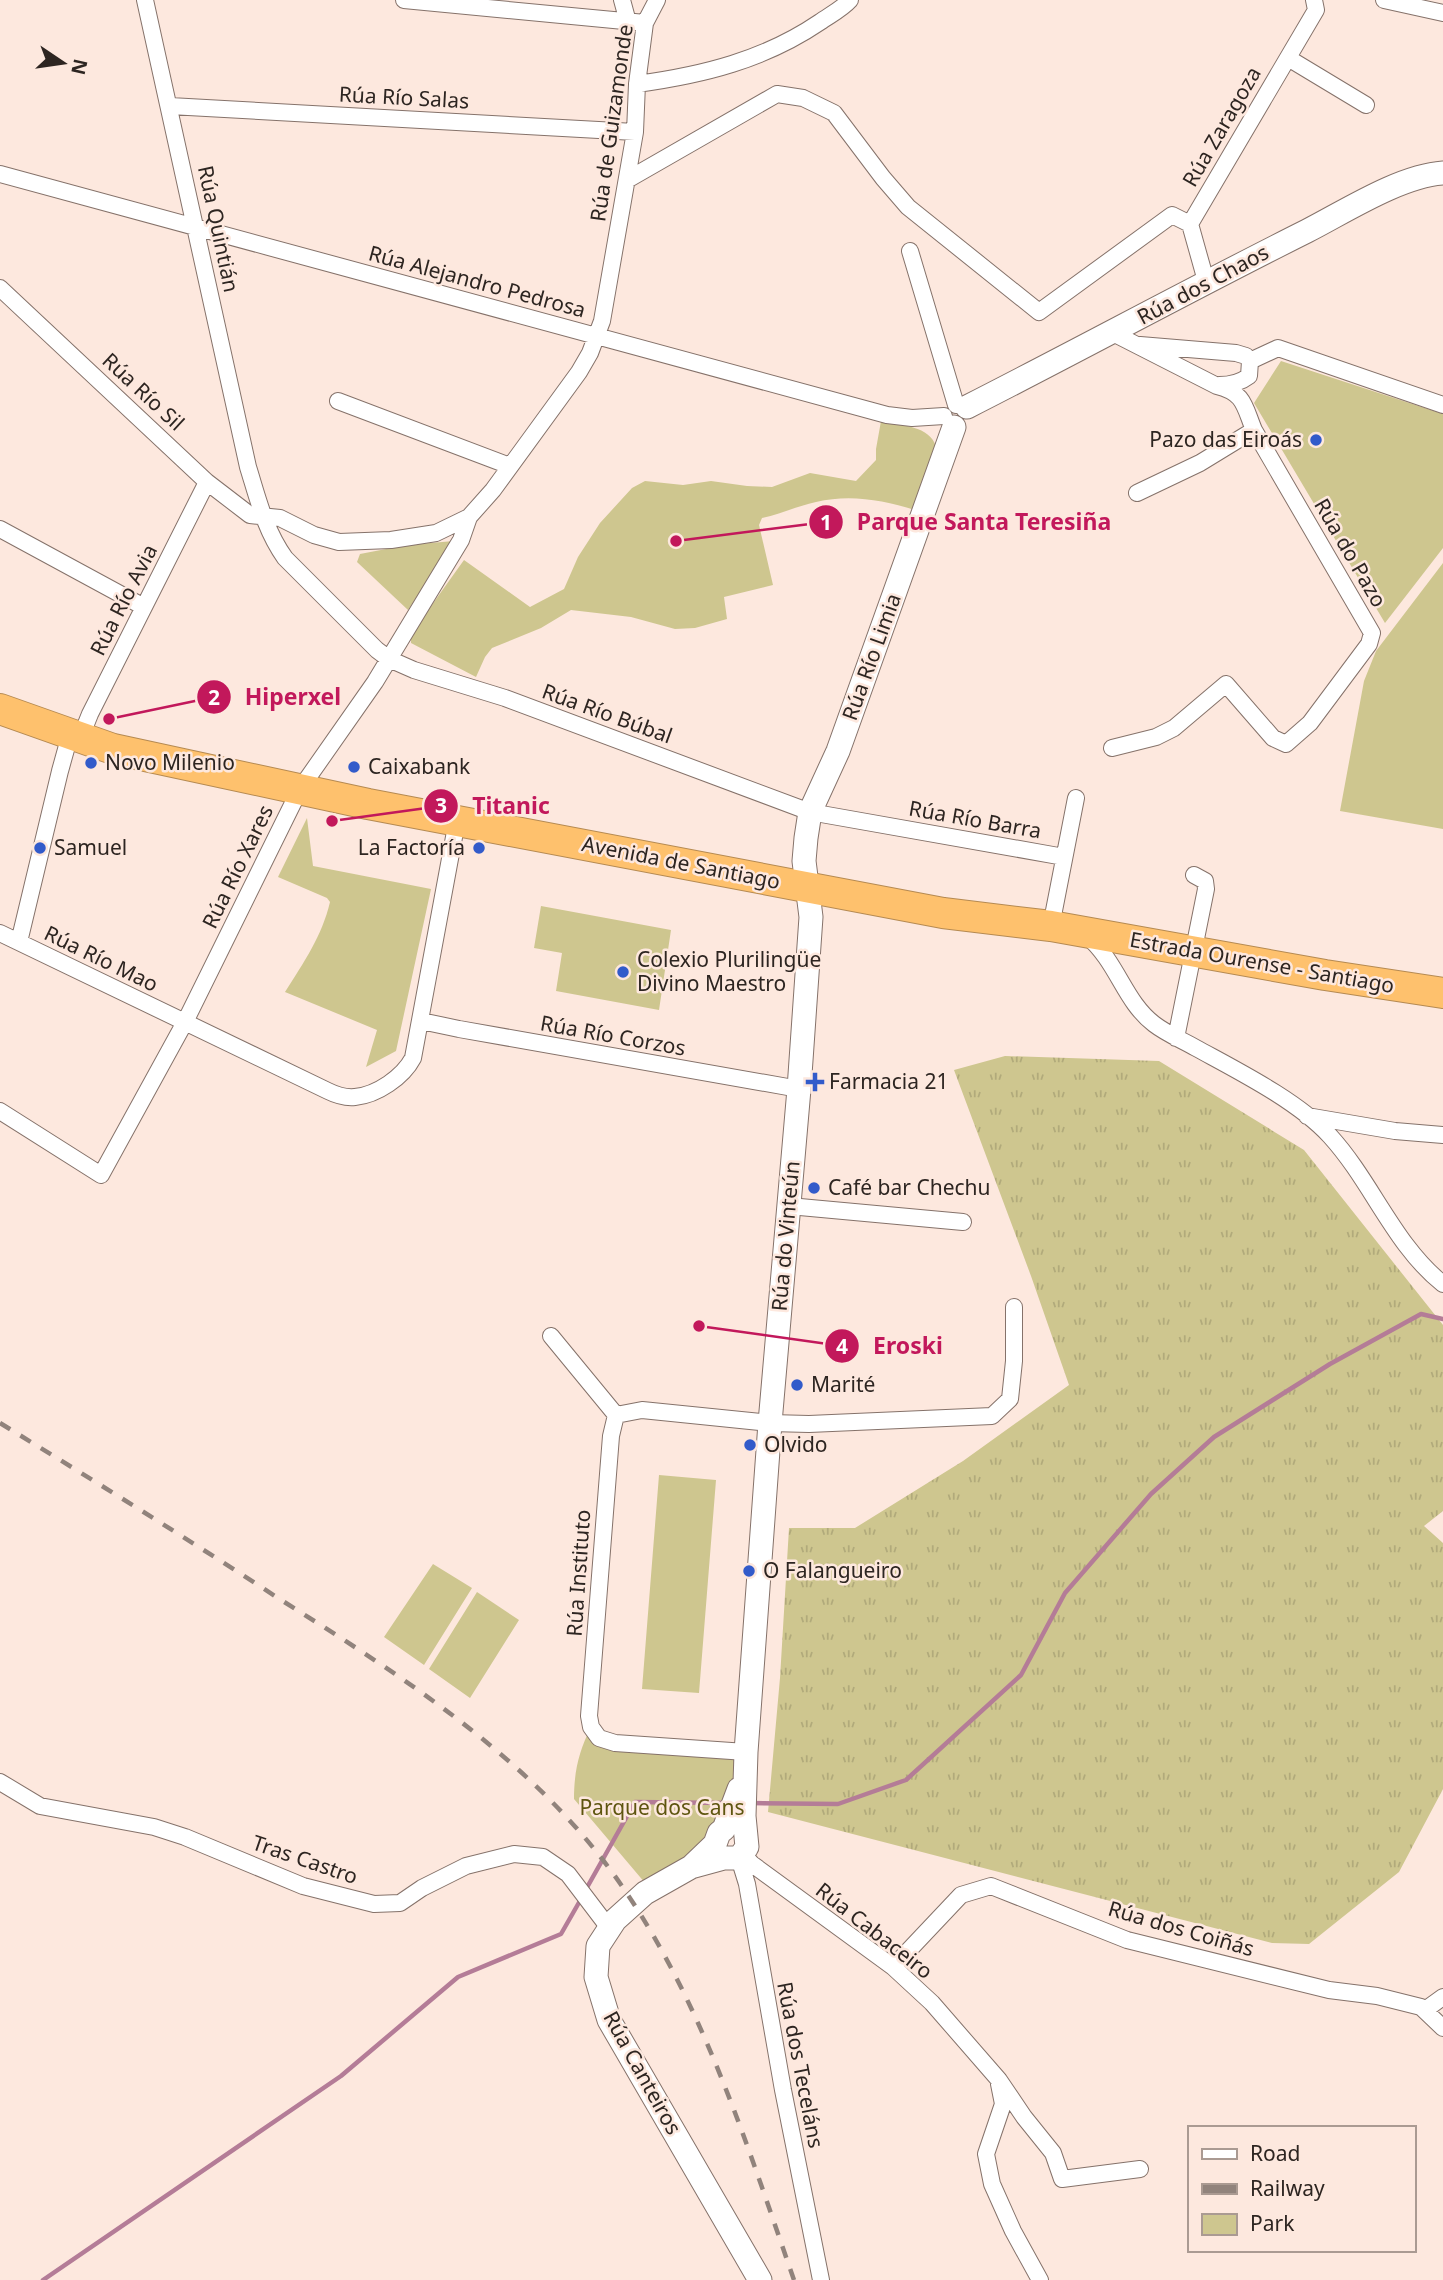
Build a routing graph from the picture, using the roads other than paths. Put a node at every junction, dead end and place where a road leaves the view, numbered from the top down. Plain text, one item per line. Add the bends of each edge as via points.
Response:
1 (145, 0) edge
2 (404, 0) edge
3 (622, 0) edge
4 (657, 0) edge
5 (850, 0) edge
6 (1314, 0) edge
7 (1384, 0) edge
8 (1443, 13) edge
9 (628, 22) junction
10 (645, 23) junction
11 (1288, 58) junction
12 (637, 84) junction
13 (1366, 105) dead end
14 (170, 106) junction
15 (635, 132) junction
16 (1443, 173) edge
17 (0, 174) edge
18 (627, 180) junction
19 (1190, 224) junction
20 (196, 226) junction
21 (910, 251) dead end
22 (1206, 281) junction
23 (0, 288) edge
24 (597, 336) junction
25 (1123, 339) junction
26 (1249, 368) junction
27 (1217, 386) junction
28 (338, 401) dead end
29 (1443, 405) edge
30 (1244, 406) junction
31 (955, 414) junction
32 (1254, 430) junction
33 (510, 466) junction
34 (248, 467) junction
35 (208, 482) junction
36 (1137, 493) dead end
37 (263, 517) junction
38 (279, 517) junction
39 (469, 517) junction
40 (0, 529) edge
41 (144, 607) junction
42 (389, 659) junction
43 (0, 709) edge
44 (75, 737) junction
45 (1112, 748) dead end
46 (300, 789) junction
47 (1076, 798) dead end
48 (810, 812) junction
49 (457, 821) junction
50 (1064, 857) junction
51 (1194, 876) dead end
52 (808, 888) junction
53 (1051, 926) junction
54 (1081, 931) junction
55 (0, 933) edge
56 (19, 942) junction
57 (1193, 951) junction
58 (1443, 993) edge
59 (421, 1021) junction
60 (185, 1022) junction
61 (1176, 1038) junction
62 (799, 1089) junction
63 (0, 1111) edge
64 (1307, 1116) junction
65 (1443, 1135) edge
66 (789, 1206) junction
67 (964, 1222) dead end
68 (1443, 1284) edge
69 (1014, 1307) dead end
70 (551, 1336) dead end
71 (616, 1415) junction
72 (770, 1423) junction
73 (747, 1752) junction
74 (0, 1782) edge
75 (732, 1846) junction
76 (609, 1928) junction
77 (893, 1967) junction
78 (1443, 1997) edge
79 (1425, 2010) junction
80 (1443, 2028) edge
81 (999, 2080) junction
82 (1140, 2169) dead end
83 (760, 2280) edge
84 (821, 2280) edge
85 (1040, 2280) edge

1 - 14 street, Rúa Quintián
2 - 9 street
3 - 9 street
4 - 10 street, Rúa de Guizamonde
5 - 12 street via 797,37 726,68
6 - 11 street, Rúa Zaragoza via 1316,10
7 - 8 street
9 - 10 street
10 - 12 street, Rúa de Guizamonde
11 - 13 street
11 - 19 street, Rúa Zaragoza
12 - 15 street, Rúa de Guizamonde
14 - 15 street, Rúa Río Salas
14 - 20 street, Rúa Quintián
15 - 18 street, Rúa de Guizamonde
16 - 22 street, Rúa dos Chaos via 1411,179
17 - 20 street, Rúa Alejandro Pedrosa
18 - 19 street via 777,93 803,98 834,113 908,206 1039,312 1172,215
18 - 24 street, Rúa de Guizamonde
19 - 22 street
20 - 24 street, Rúa Alejandro Pedrosa
20 - 34 street, Rúa Quintián
21 - 31 street
22 - 25 street, Rúa dos Chaos
23 - 35 street, Rúa Río Sil
24 - 31 street, Rúa Alejandro Pedrosa via 887,415
24 - 33 street, Rúa de Guizamonde via 579,372
25 - 26 street via 1236,353 1245,356
25 - 27 street, Rúa do Pazo
25 - 31 street, Rúa dos Chaos
26 - 27 street via 1230,385
26 - 29 street via 1278,348
26 - 30 street
27 - 30 street, Rúa do Pazo via 1233,390
28 - 33 street
30 - 32 street, Rúa do Pazo
31 - 48 street, Rúa Río Limia via 838,751
32 - 36 street
32 - 45 street, Rúa do Pazo via 1372,633 1369,644 1310,723 1286,744 1273,737 1226,684 1174,729
33 - 39 street, Rúa de Guizamonde
34 - 37 street, Rúa Quintián
34 - 38 street, Rúa Quintián
35 - 37 street, Rúa Río Sil via 250,514
35 - 41 street, Rúa Río Avia
37 - 38 street, Rúa Río Sil
37 - 42 street via 285,558
38 - 39 street via 339,542 391,541 436,533
39 - 42 street, Rúa Río Xares via 461,540
40 - 41 street
41 - 44 street, Rúa Río Avia
42 - 46 street, Rúa Río Xares
42 - 48 street, Rúa Río Búbal
43 - 44 highway, Avenida de Santiago
44 - 46 highway, Avenida de Santiago
44 - 56 street, Rúa Río Avia via 60,771
46 - 49 highway, Avenida de Santiago
46 - 60 street, Rúa Río Xares
47 - 50 street
48 - 50 street, Rúa Río Barra
48 - 52 street, Rúa Río Limia via 804,853
49 - 52 highway, Avenida de Santiago
49 - 59 street, Rúa Río Mao
50 - 53 street, Rúa Río Barra
51 - 57 street via 1205,881 1206,889
52 - 53 highway, Avenida de Santiago via 943,913
52 - 62 street, Rúa do Vinteún via 811,910
53 - 54 highway, Avenida de Santiago
54 - 57 highway, Estrada Ourense - Santiago
54 - 61 street via 1105,954 1135,1006
55 - 56 street, Rúa Río Mao
56 - 60 street, Rúa Río Mao
57 - 58 highway, Estrada Ourense - Santiago
57 - 61 street
59 - 60 street, Rúa Río Mao via 408,1068 387,1084 356,1097 328,1091
59 - 62 street, Rúa Río Corzos
60 - 63 street, Rúa Río Xares via 101,1175
61 - 64 street
62 - 66 street, Rúa do Vinteún
64 - 65 street via 1395,1132
64 - 68 street via 1329,1136 1421,1265
66 - 67 street
66 - 72 street, Rúa do Vinteún
69 - 72 street via 1010,1399 992,1416
70 - 71 street
71 - 72 street via 642,1410
71 - 73 street, Rúa Instituto via 598,1580 592,1727 599,1738 615,1743
72 - 73 street, Rúa do Vinteún
73 - 75 street, Rúa do Vinteún
74 - 76 street, Tras Castro via 40,1806 154,1827 303,1886 374,1905 400,1903 466,1866 514,1854 543,1857 568,1874
75 - 76 street, Rúa Canteiros via 645,1893
75 - 77 street, Rúa Cabaceiro
75 - 84 street, Rúa dos Teceláns via 747,1884
76 - 83 street, Rúa Canteiros via 598,1947 596,1978 609,2020
77 - 79 street, Rúa dos Coiñás via 961,1895 991,1886 1127,1940
77 - 81 street, Rúa Cabaceiro via 933,2003
78 - 79 street
79 - 80 street, Rúa dos Coiñás
81 - 82 street, Rúa Cabaceiro via 1053,2153 1062,2179
81 - 85 street via 1003,2104 986,2154 992,2184

